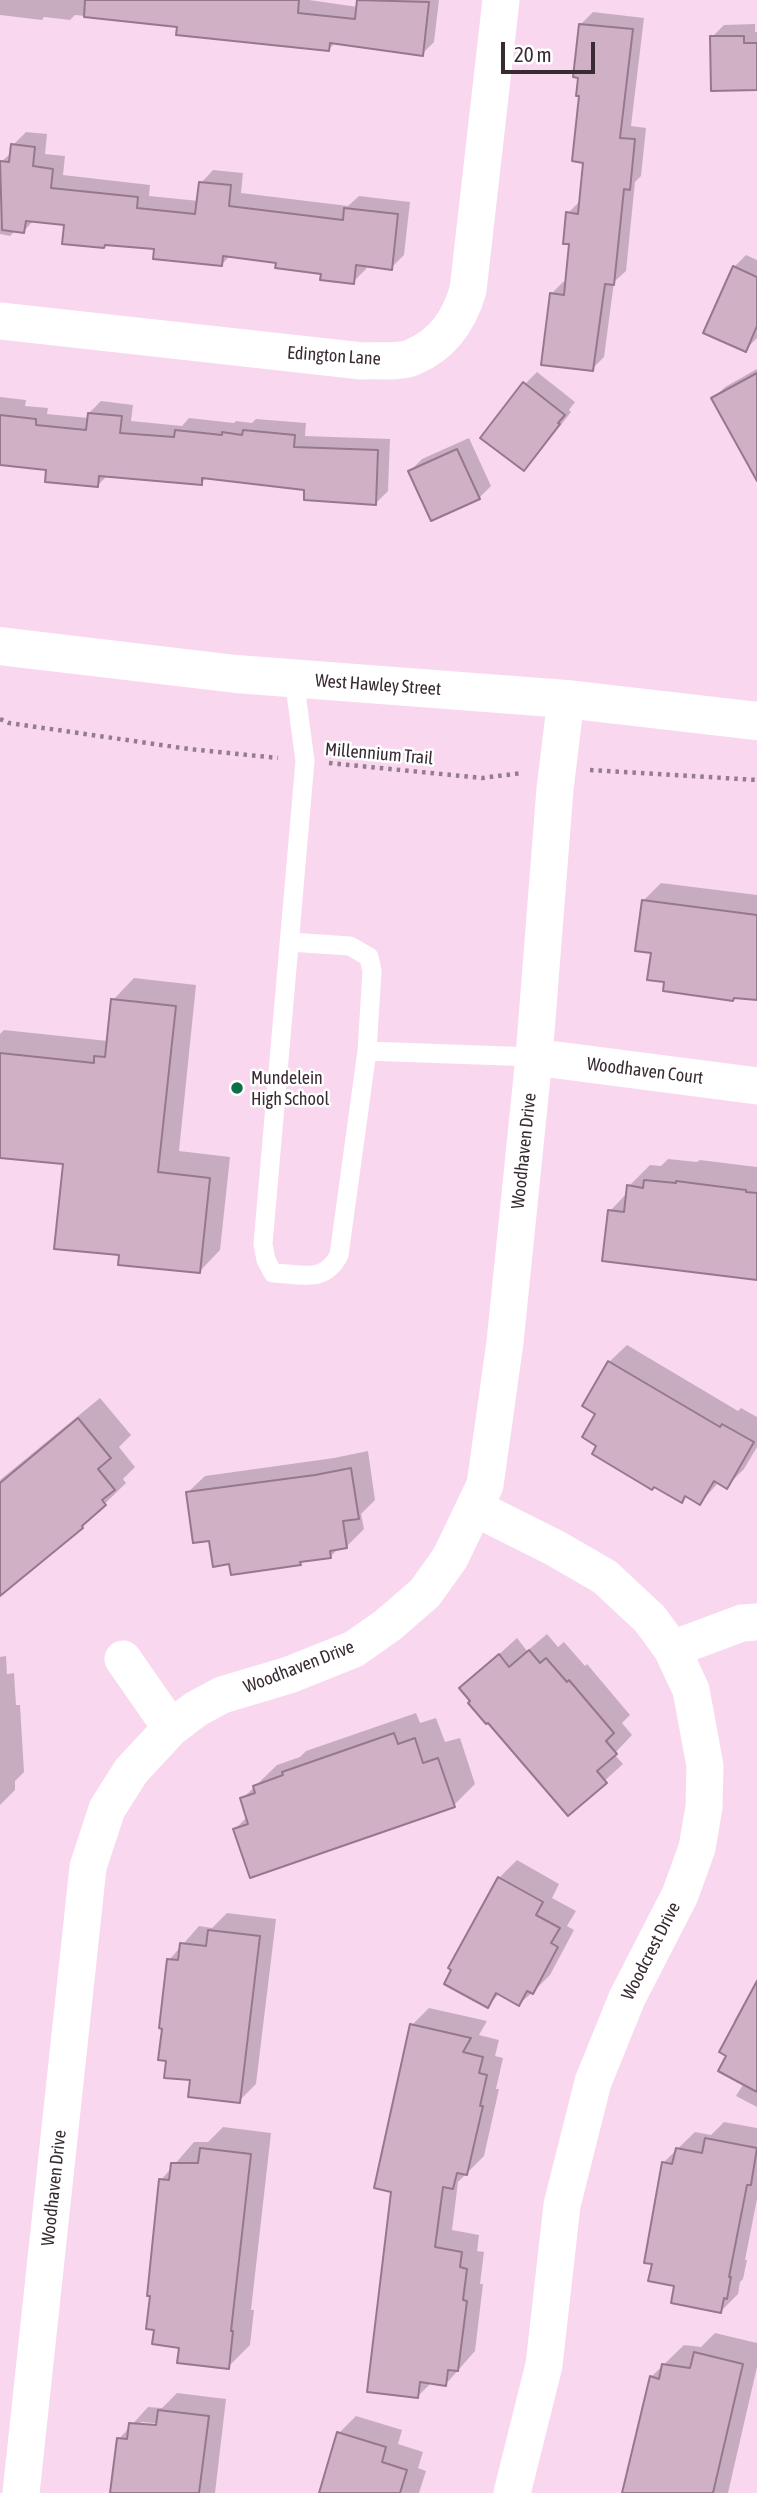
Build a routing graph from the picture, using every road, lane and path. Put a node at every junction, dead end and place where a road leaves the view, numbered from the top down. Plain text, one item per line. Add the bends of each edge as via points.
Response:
1 (501, 0) edge
2 (0, 321) edge
3 (0, 646) edge
4 (294, 678) junction
5 (566, 699) junction
6 (0, 719) edge
7 (757, 721) edge
8 (305, 761) junction
9 (557, 769) junction
10 (757, 780) edge
11 (289, 942) junction
12 (367, 1051) junction
13 (534, 1057) junction
14 (757, 1086) edge
15 (475, 1508) junction
16 (757, 1622) edge
17 (672, 1649) junction
18 (123, 1659) dead end
19 (171, 1728) junction
20 (21, 2493) edge
21 (512, 2493) edge

1 - 2 street, Edington Lane via 468,290 462,311 446,336 411,359 362,361
3 - 4 street, West Hawley Street
4 - 5 street, West Hawley Street
4 - 8 lane
5 - 7 street, West Hawley Street
5 - 9 street, Woodhaven Drive
6 - 8 path, Millennium Trail via 189,749
8 - 9 path, Millennium Trail via 482,778
8 - 11 lane
9 - 10 path, Millennium Trail
9 - 13 street, Woodhaven Drive
11 - 12 lane via 350,946 369,957
11 - 12 lane via 262,1244 273,1273 320,1275 332,1268 339,1255
12 - 13 lane
13 - 14 street, Woodhaven Court
13 - 15 street, Woodhaven Drive via 505,1342 485,1485
15 - 17 street, Woodcrest Drive via 605,1577 650,1619
15 - 19 street, Woodhaven Drive via 450,1558 425,1593 388,1625 354,1648 289,1675 222,1695
16 - 17 street via 742,1623
17 - 21 street, Woodcrest Drive via 691,1690 705,1766 704,1807 680,1895 627,1998 593,2082 562,2205 544,2365
18 - 19 street
19 - 20 street, Woodhaven Drive via 131,1770 107,1809 88,1867

